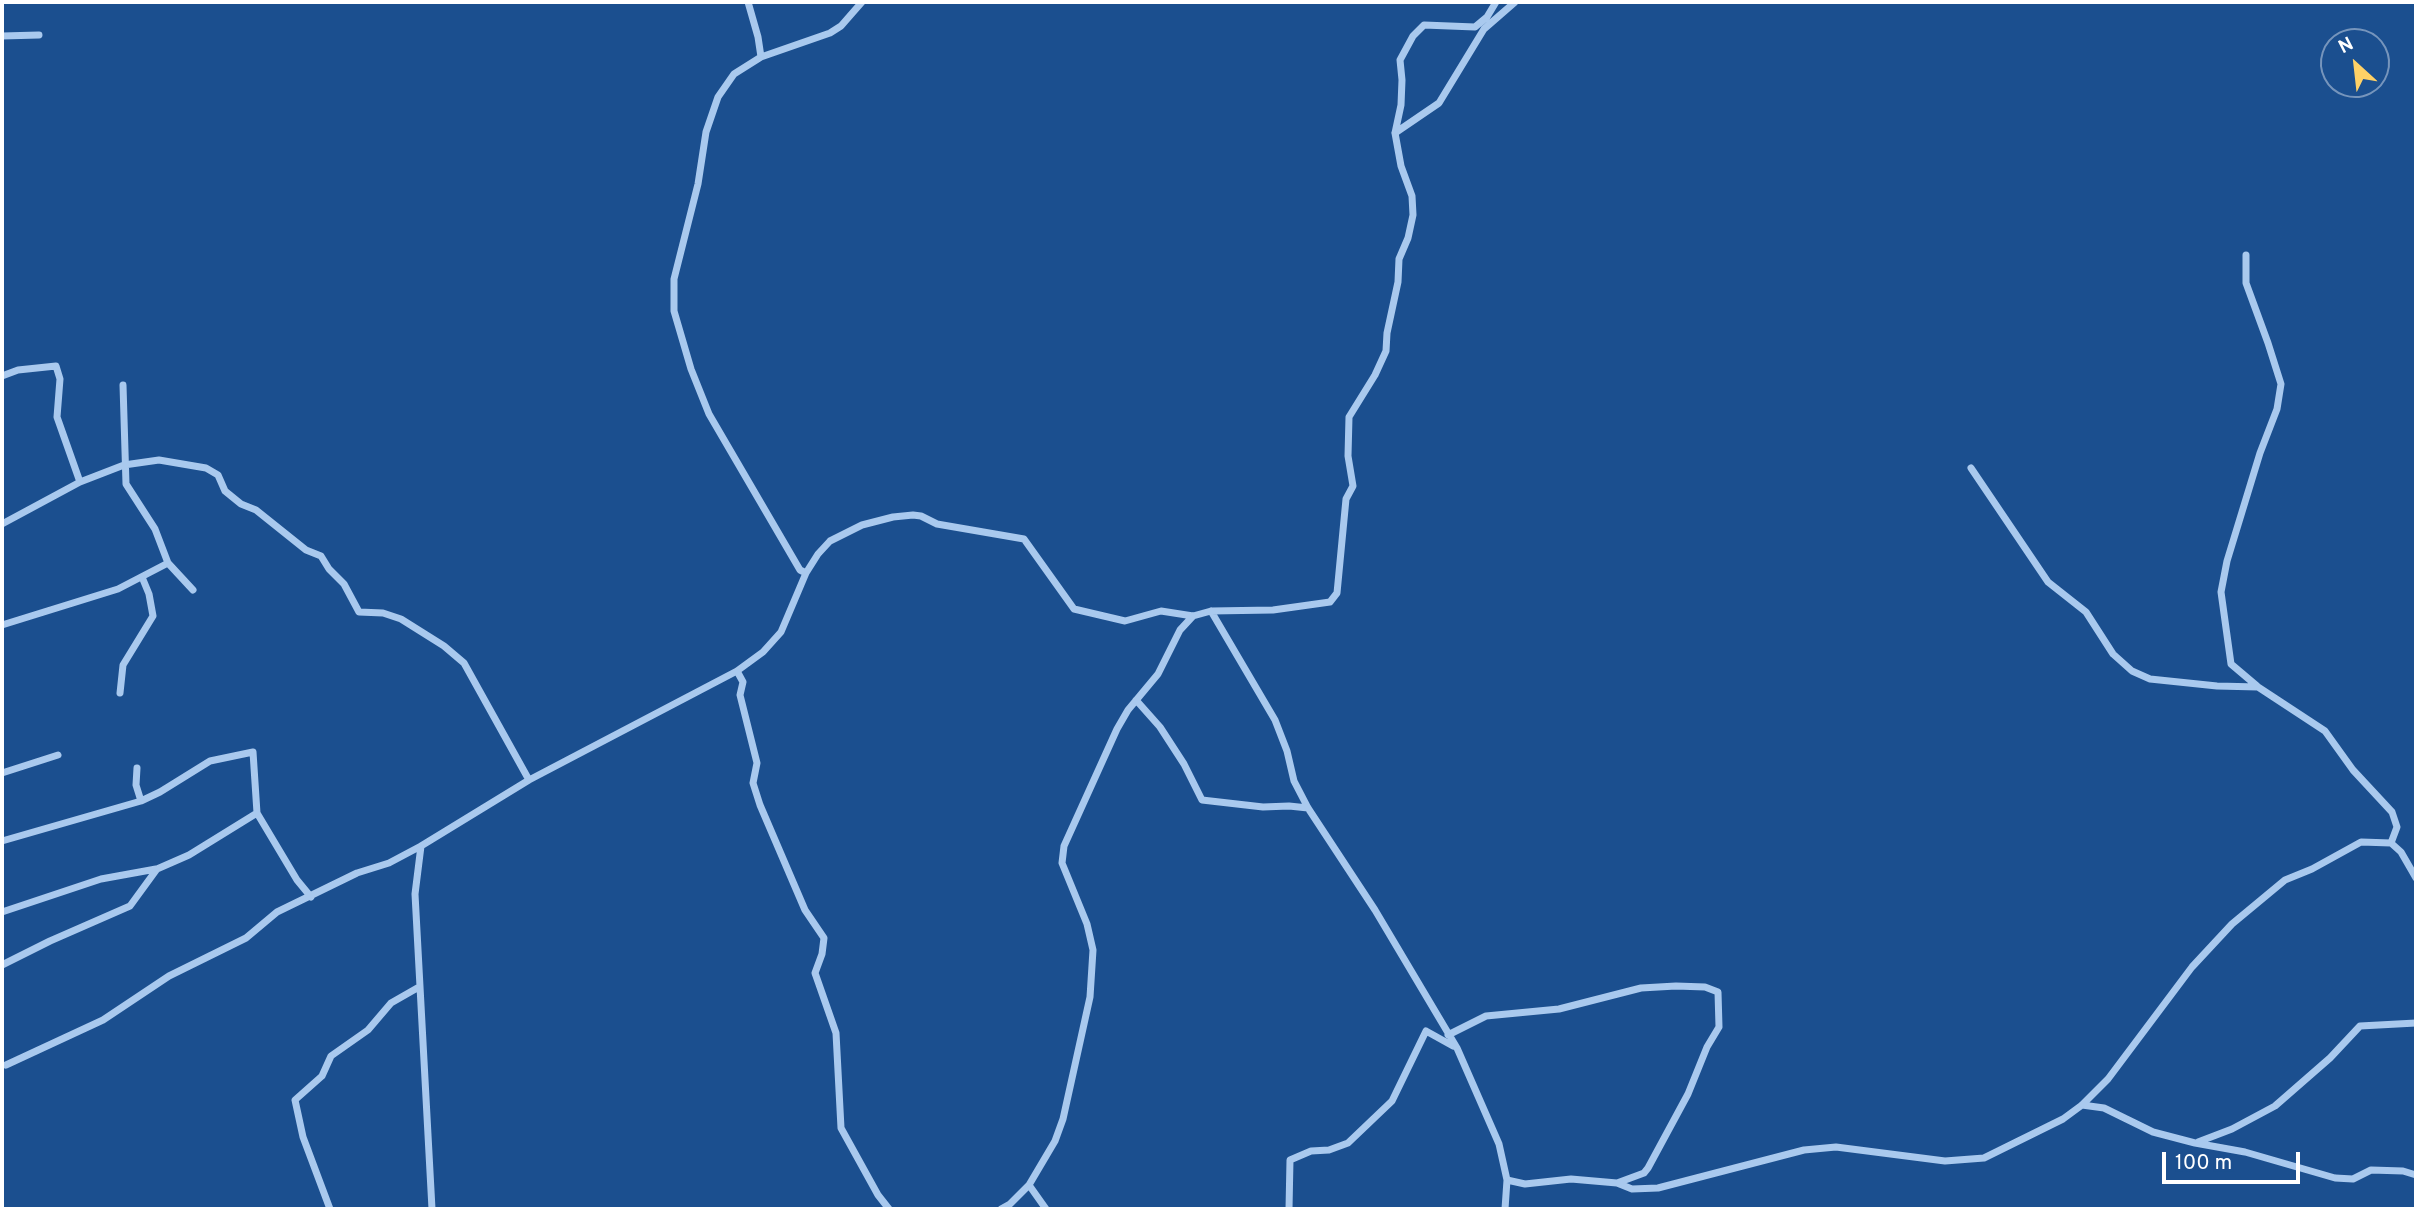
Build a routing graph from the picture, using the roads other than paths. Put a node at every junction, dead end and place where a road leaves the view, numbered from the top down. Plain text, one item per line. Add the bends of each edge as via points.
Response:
1 (748, 2) edge
2 (862, 2) edge
3 (1496, 2) edge
4 (1515, 2) edge
5 (39, 35) dead end
6 (2, 36) edge
7 (761, 57) junction
8 (1395, 133) junction
9 (2246, 255) dead end
10 (2, 376) edge
11 (123, 384) dead end
12 (124, 465) junction
13 (1971, 468) dead end
14 (80, 482) junction
15 (2, 524) edge
16 (168, 563) junction
17 (806, 573) junction
18 (142, 577) junction
19 (193, 590) dead end
20 (1211, 611) junction
21 (1193, 616) junction
22 (2, 625) edge
23 (737, 671) junction
24 (2258, 687) junction
25 (120, 693) dead end
26 (1136, 700) junction
27 (58, 755) dead end
28 (137, 768) dead end
29 (2, 773) edge
30 (529, 780) junction
31 (141, 801) junction
32 (1308, 808) junction
33 (257, 813) junction
34 (2, 841) edge
35 (2391, 843) junction
36 (421, 846) junction
37 (157, 869) junction
38 (2416, 878) edge
39 (311, 897) junction
40 (2, 912) edge
41 (2, 965) edge
42 (419, 987) junction
43 (2416, 1023) edge
44 (1448, 1035) junction
45 (1457, 1048) junction
46 (5, 1065) dead end
47 (2082, 1105) junction
48 (2195, 1143) junction
49 (2416, 1175) edge
50 (1507, 1180) junction
51 (1617, 1183) junction
52 (1029, 1185) junction
53 (330, 1209) edge
54 (432, 1209) edge
55 (889, 1209) edge
56 (1001, 1209) edge
57 (1046, 1209) edge
58 (1289, 1209) edge
59 (1505, 1209) edge

1 - 7 street
2 - 7 street via 830,33
3 - 8 street via 1475,27 1424,25 1413,36 1400,60 1401,105
4 - 8 street via 1484,29 1439,103
5 - 6 street
7 - 17 street via 734,74 718,97 706,132 674,279 674,311 709,414 800,570
8 - 20 street via 1413,215 1399,259 1386,351 1349,417 1353,486 1346,499 1337,593 1330,602 1273,610
9 - 24 street via 2246,283 2281,384 2221,592 2231,664
10 - 14 street via 56,366 60,379 57,417
11 - 12 street
12 - 14 street
12 - 16 street via 126,484 155,529
12 - 30 street via 159,460 206,468 218,475 225,491 241,504 321,556 359,612 401,619 444,646 472,675
13 - 24 street via 2048,582 2086,612 2113,654 2132,671 2150,679
14 - 15 street
16 - 18 street
16 - 19 street
17 - 21 street via 824,547 850,530 893,517 921,516 937,524 1024,539 1074,608 1125,621 1161,611
17 - 23 street via 781,632
18 - 22 street via 118,589
18 - 25 street via 153,616 123,664
20 - 21 street
20 - 32 street via 1275,720 1294,781
21 - 26 street via 1180,630 1158,674
23 - 30 street
23 - 55 street via 743,682 740,695 757,763 753,783 760,805 804,910 824,938 816,973 836,1033 841,1128
24 - 35 street via 2325,731 2392,812 2397,827
26 - 32 street via 1160,727 1202,800
26 - 52 street via 1107,748 1062,853 1091,936 1094,963 1063,1119
27 - 29 street
28 - 31 street
30 - 36 street
31 - 33 street via 210,761 253,752
31 - 34 street
32 - 44 street
33 - 37 street
33 - 39 street
35 - 38 street
35 - 47 street via 2361,842 2285,880 2232,923 2192,967 2108,1079
36 - 39 street
36 - 42 street via 415,894
37 - 40 street via 101,879
37 - 41 street via 130,906
39 - 46 street via 277,912 246,938 169,976 103,1020
42 - 53 street via 391,1003 368,1030 331,1056 322,1076 295,1100 303,1137
42 - 54 street
43 - 48 street via 2360,1027 2275,1106
44 - 45 street
44 - 51 street via 1486,1016 1559,1009 1641,988 1705,987 1718,992 1719,1027 1675,1119 1648,1168
45 - 50 street via 1499,1144
45 - 58 street via 1426,1031 1392,1101 1366,1127 1348,1143 1290,1160
47 - 48 street via 2104,1108 2153,1132
47 - 51 street via 1984,1158 1945,1161 1836,1147 1804,1150 1658,1188 1633,1189
48 - 49 street via 2335,1178 2353,1179 2371,1170
50 - 51 street via 1525,1184 1571,1179
50 - 59 street
52 - 56 street
52 - 57 street

